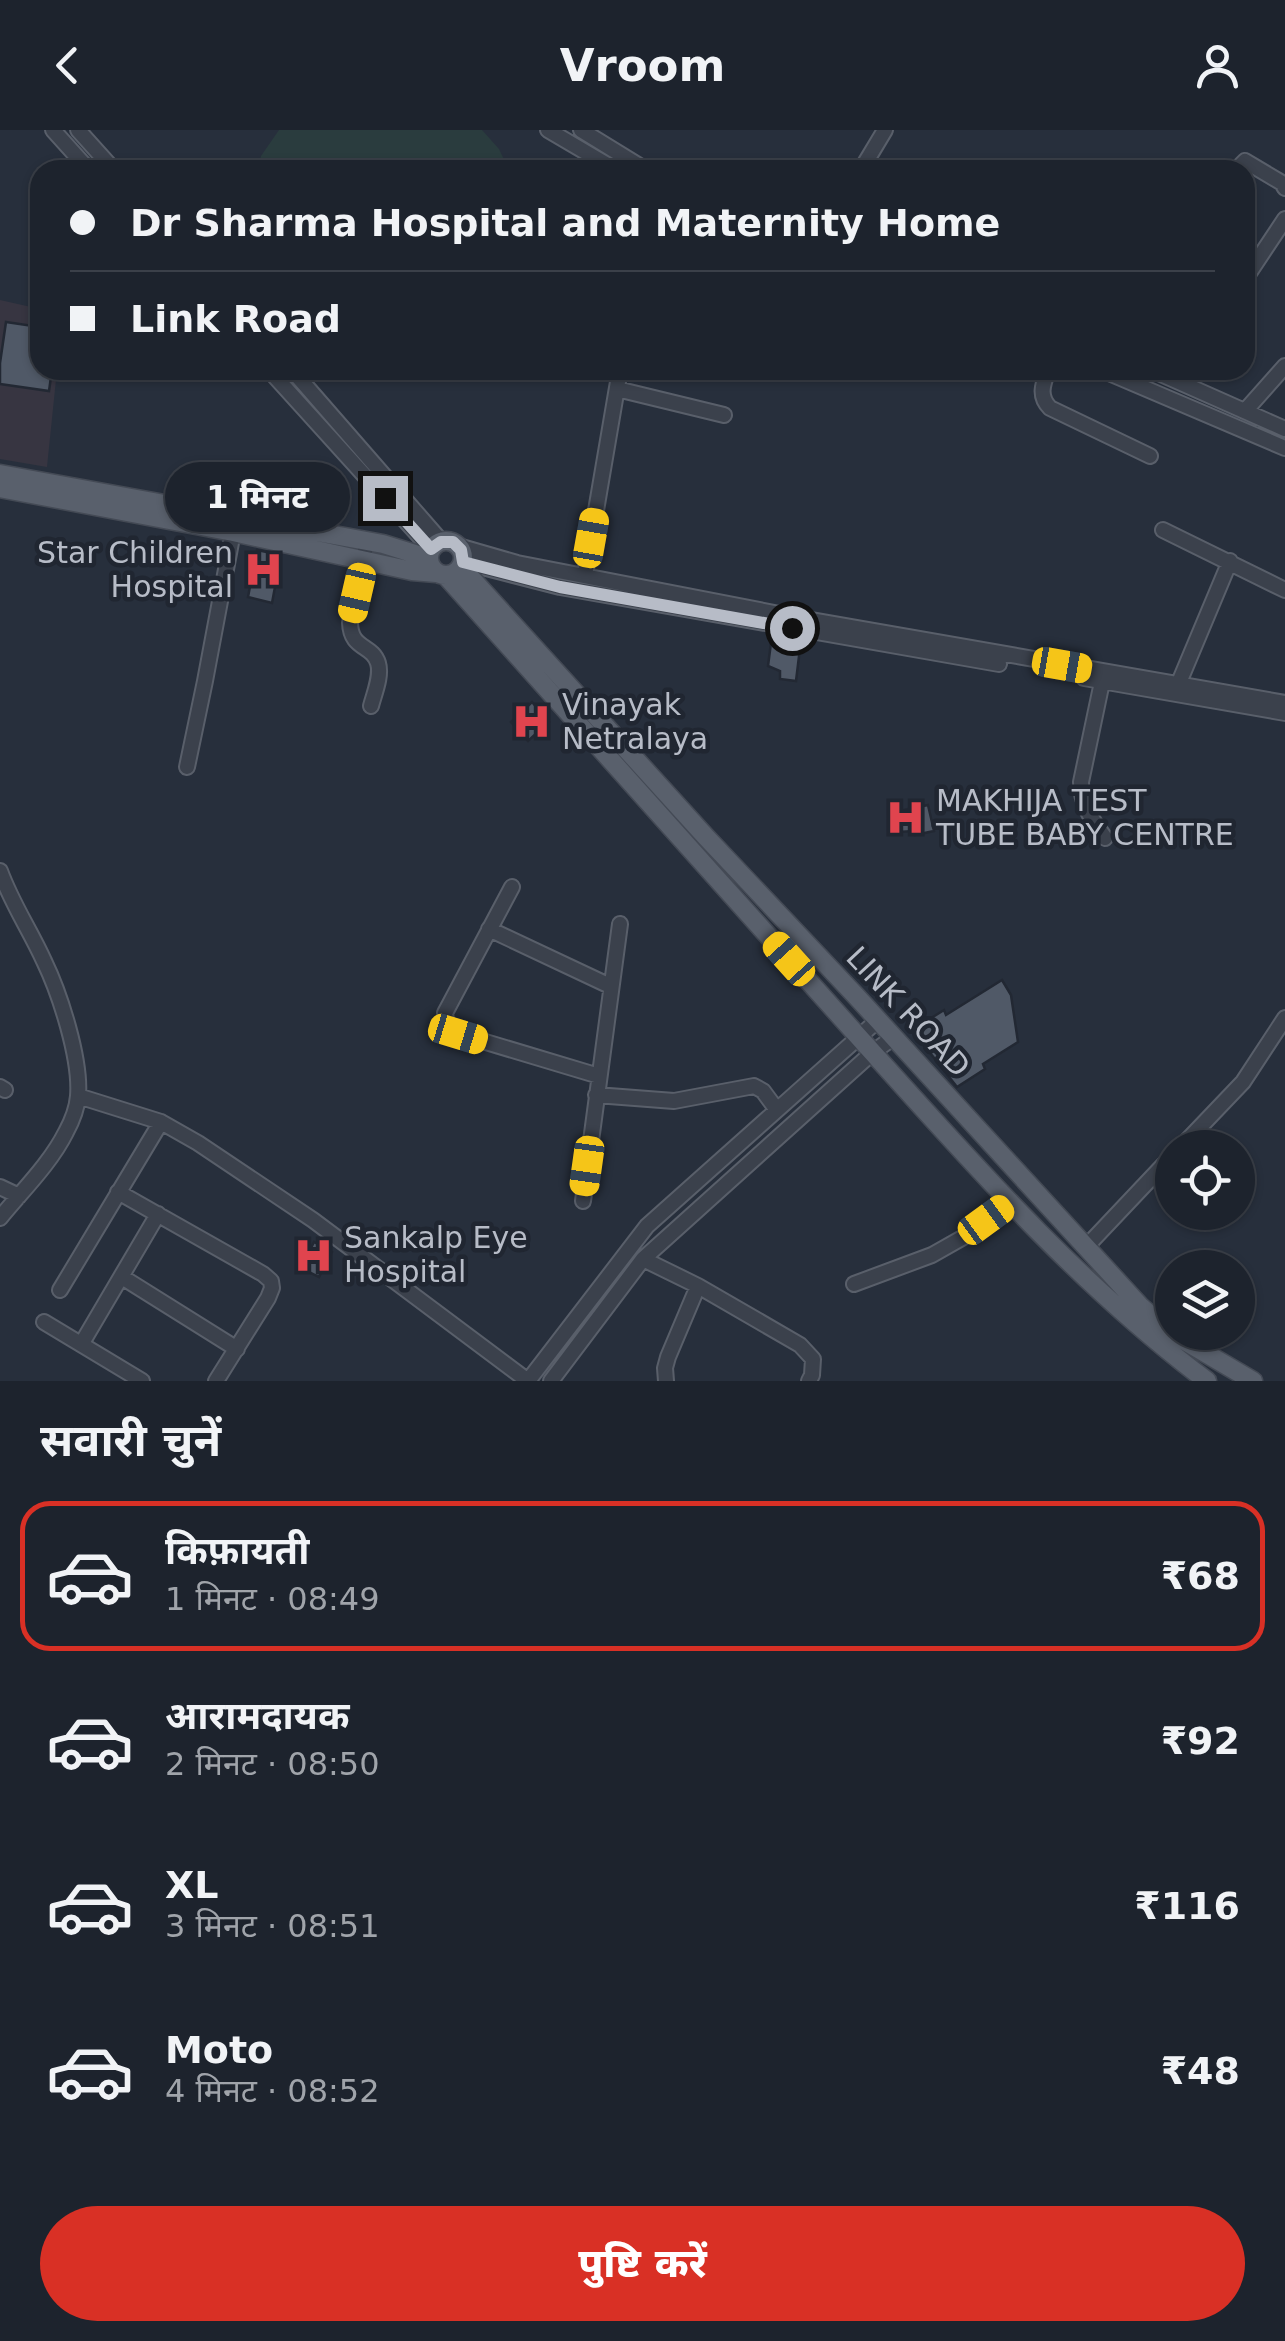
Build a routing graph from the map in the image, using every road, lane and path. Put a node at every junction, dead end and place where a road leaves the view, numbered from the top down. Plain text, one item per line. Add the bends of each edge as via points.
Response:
1 (53, 130) edge
2 (78, 130) edge
3 (548, 130) edge
4 (581, 130) edge
5 (885, 130) edge
6 (80, 160) edge
7 (105, 160) edge
8 (599, 160) edge
9 (630, 160) edge
10 (867, 160) edge
11 (1255, 167) edge
12 (1285, 188) edge
13 (1285, 219) edge
14 (1255, 265) edge
15 (1285, 366) edge
16 (279, 380) edge
17 (300, 380) edge
18 (618, 380) edge
19 (1045, 380) edge
20 (1127, 380) edge
21 (1178, 380) edge
22 (1188, 380) edge
23 (617, 390) junction
24 (1166, 396) junction
25 (1244, 411) junction
26 (724, 415) dead end
27 (1285, 429) edge
28 (1285, 448) edge
29 (1150, 456) dead end
30 (0, 474) edge
31 (0, 488) edge
32 (1163, 530) dead end
33 (232, 532) junction
34 (367, 541) junction
35 (445, 559) junction
36 (364, 560) junction
37 (1230, 561) junction
38 (584, 576) junction
39 (1285, 590) edge
40 (1102, 682) junction
41 (1178, 684) junction
42 (1285, 703) edge
43 (371, 706) dead end
44 (1285, 713) edge
45 (187, 767) dead end
46 (1105, 838) dead end
47 (0, 871) edge
48 (512, 886) dead end
49 (620, 924) dead end
50 (489, 929) junction
51 (610, 986) junction
52 (1285, 1018) edge
53 (878, 1020) junction
54 (894, 1037) junction
55 (860, 1038) junction
56 (872, 1052) junction
57 (599, 1076) junction
58 (596, 1094) junction
59 (78, 1096) junction
60 (776, 1110) junction
61 (161, 1122) junction
62 (1197, 1130) edge
63 (1155, 1174) edge
64 (0, 1186) edge
65 (118, 1192) junction
66 (19, 1196) junction
67 (582, 1201) dead end
68 (1011, 1202) junction
69 (158, 1214) junction
70 (0, 1218) edge
71 (1086, 1247) junction
72 (643, 1259) junction
73 (122, 1276) junction
74 (854, 1284) dead end
75 (698, 1286) junction
76 (60, 1290) dead end
77 (44, 1322) dead end
78 (82, 1343) junction
79 (237, 1349) junction
80 (142, 1381) edge
81 (216, 1381) edge
82 (528, 1381) edge
83 (552, 1381) edge
84 (666, 1381) edge
85 (809, 1381) edge
86 (1207, 1381) edge
87 (1253, 1381) edge

1 - 6 street
2 - 7 street
3 - 8 street
4 - 9 street
5 - 10 street
11 - 12 street
13 - 14 street
15 - 25 street
16 - 35 street, LINK ROAD
17 - 35 street, LINK ROAD
18 - 23 street
19 - 29 street via 1042,396 1050,408
20 - 24 street
21 - 24 street
22 - 25 street
23 - 26 street
23 - 38 street
24 - 28 street
25 - 27 street
30 - 34 main road
31 - 33 main road
32 - 37 street
33 - 36 main road
33 - 45 street
34 - 35 main road
34 - 36 street
35 - 36 main road via 412,571
35 - 38 street
35 - 40 street via 560,587
35 - 53 main road, LINK ROAD
35 - 55 main road, LINK ROAD
36 - 43 street via 350,635 378,660
37 - 39 street
37 - 41 street
38 - 41 street
40 - 44 street
40 - 46 street via 1081,795
41 - 42 street
47 - 59 street via 50,975 71,1042
48 - 50 street
49 - 51 street
50 - 51 street
50 - 57 street via 445,1012 447,1026
51 - 57 street
52 - 62 street via 1243,1082
53 - 54 main road, LINK ROAD
53 - 55 street
54 - 56 street
54 - 71 main road, LINK ROAD
55 - 56 main road, LINK ROAD
55 - 60 street
56 - 68 main road, LINK ROAD
56 - 72 street
57 - 58 street
58 - 60 street via 674,1101 754,1086
58 - 67 street
59 - 61 street
59 - 66 street via 65,1134
60 - 82 street via 647,1226
61 - 65 street
61 - 82 street via 313,1220
63 - 71 street
64 - 66 street
65 - 69 street
65 - 76 street
66 - 70 street
68 - 74 street via 932,1255
68 - 86 main road, LINK ROAD via 1155,1342
69 - 73 street
69 - 79 street via 271,1281
71 - 87 main road, LINK ROAD via 1173,1334
72 - 75 street
72 - 83 street
73 - 78 street
73 - 79 street
75 - 84 street via 668,1357
75 - 85 street via 809,1352
77 - 78 street
78 - 80 street
79 - 81 street

